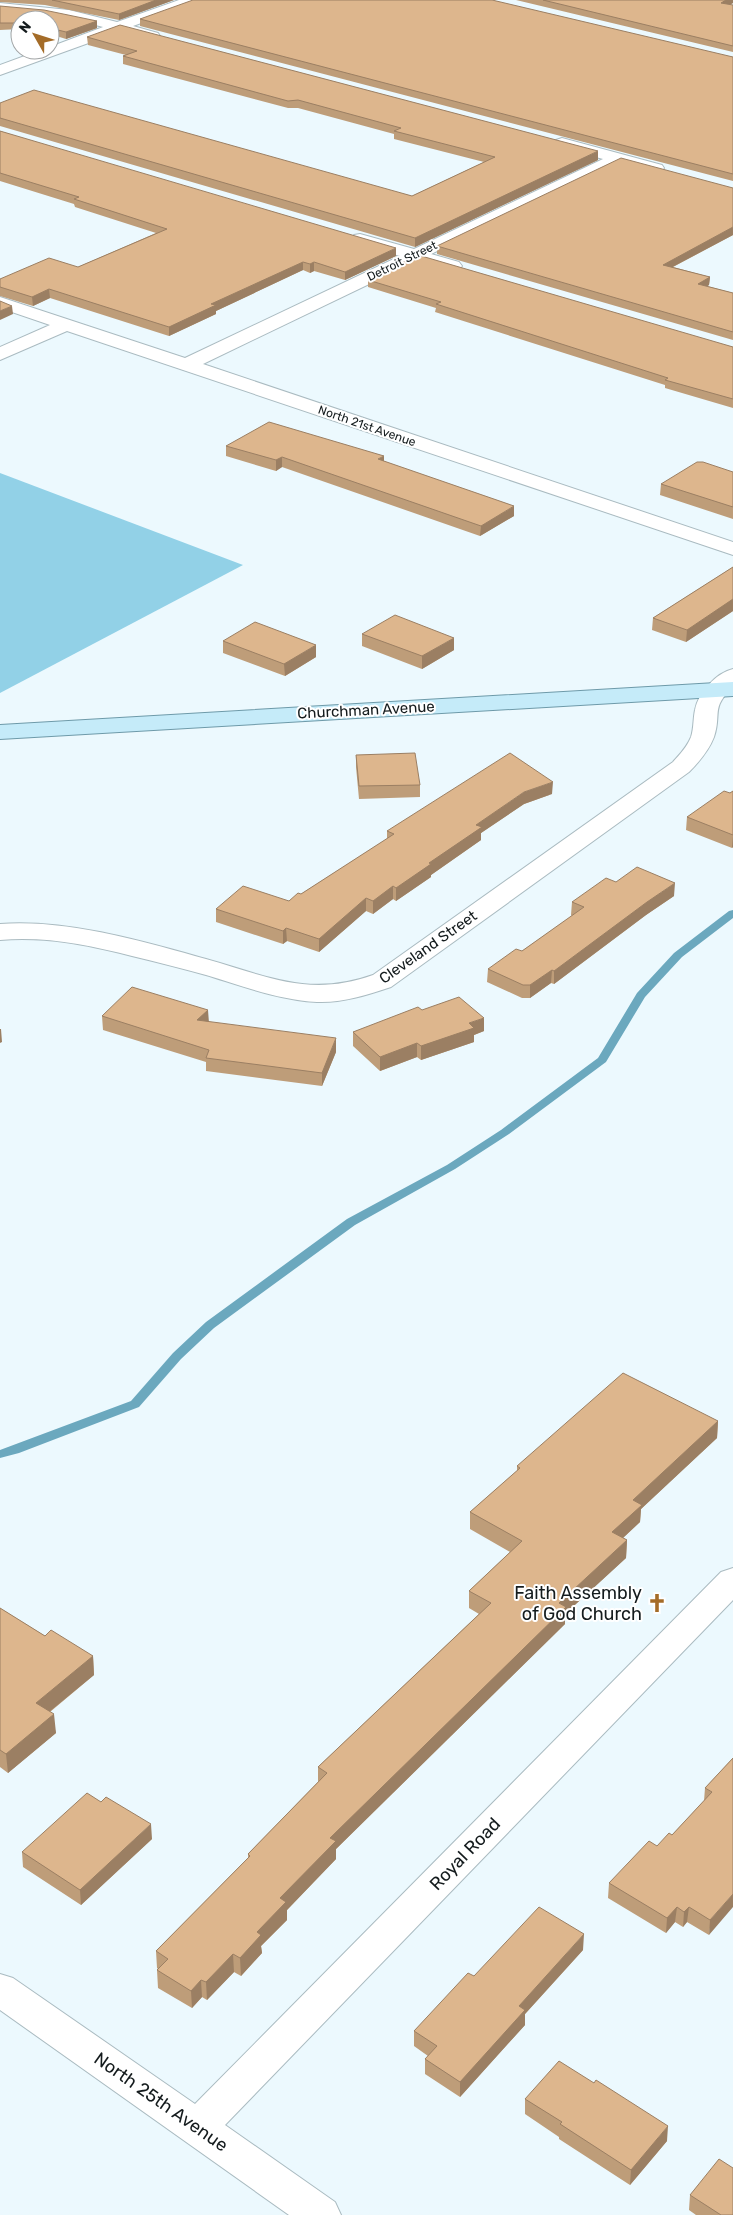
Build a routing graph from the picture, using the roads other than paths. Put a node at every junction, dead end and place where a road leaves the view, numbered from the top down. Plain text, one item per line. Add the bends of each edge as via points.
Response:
1 (192, 0) edge
2 (0, 7) edge
3 (119, 27) junction
4 (166, 39) edge
5 (0, 70) edge
6 (550, 140) edge
7 (618, 158) junction
8 (675, 173) edge
9 (348, 235) edge
10 (415, 255) junction
11 (471, 271) edge
12 (0, 302) edge
13 (67, 324) junction
14 (0, 354) edge
15 (186, 365) junction
16 (733, 549) edge
17 (728, 685) edge
18 (0, 732) edge
19 (0, 932) edge
20 (733, 1580) edge
21 (0, 1989) edge
22 (198, 2128) junction
23 (321, 2215) edge

1 - 3 street
2 - 3 street via 61,13
3 - 4 street
3 - 5 street
6 - 7 street
7 - 8 street
7 - 10 street, Detroit Street
9 - 10 street
10 - 11 street
10 - 15 street, Detroit Street
12 - 13 street, North 21st Avenue
13 - 14 street
13 - 15 street, North 21st Avenue
15 - 16 street, North 21st Avenue
17 - 18 main road, Churchman Avenue
17 - 19 street, Cleveland Street via 710,699 696,750 681,766 371,986 335,994 297,994 65,932
20 - 22 street, Royal Road
21 - 22 street, North 25th Avenue
22 - 23 street, North 25th Avenue

